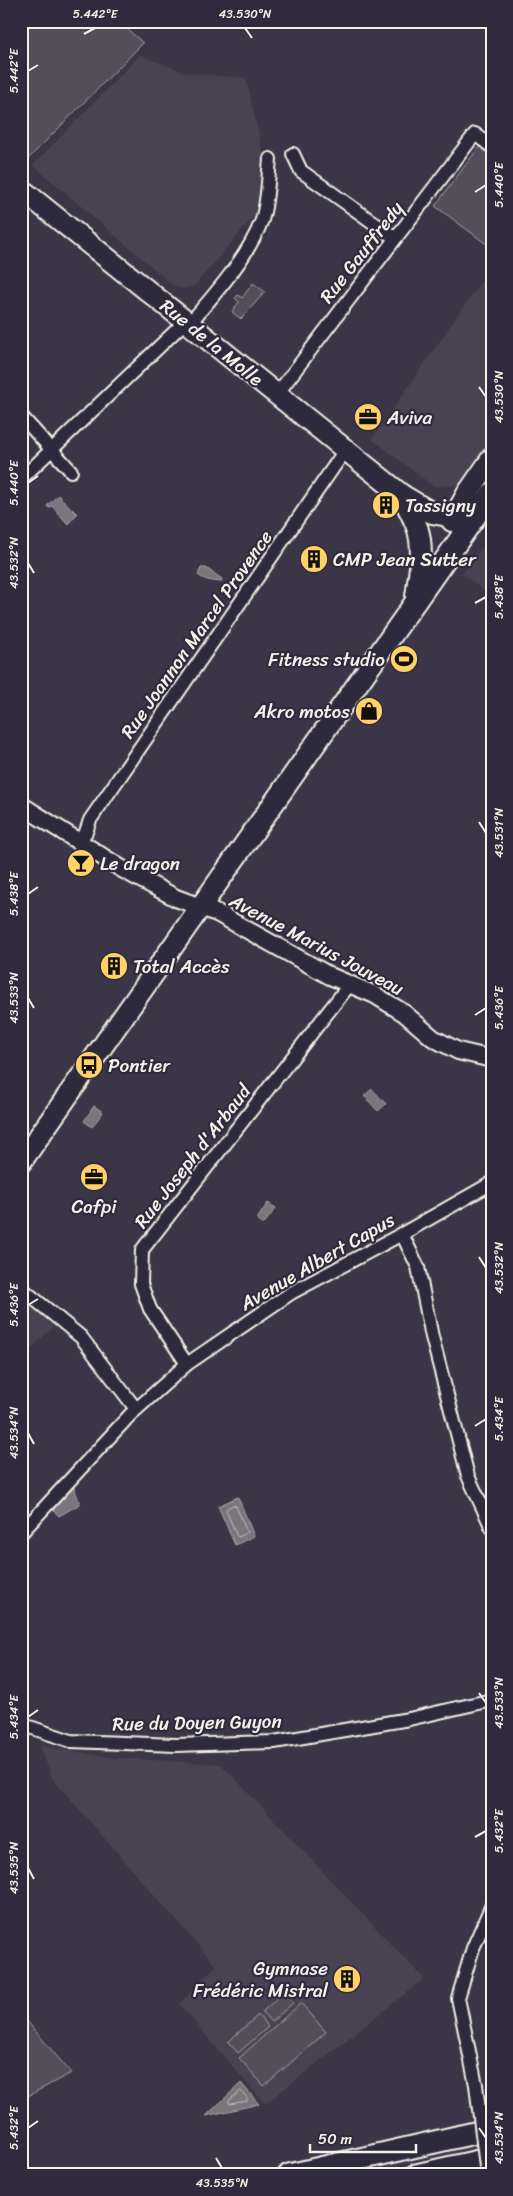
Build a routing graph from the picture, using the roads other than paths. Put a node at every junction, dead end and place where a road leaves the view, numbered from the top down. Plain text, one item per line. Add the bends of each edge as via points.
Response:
1 (492, 147) edge
2 (292, 154) dead end
3 (270, 159) dead end
4 (21, 188) edge
5 (395, 238) junction
6 (188, 323) junction
7 (277, 394) junction
8 (21, 416) edge
9 (346, 448) junction
10 (53, 450) junction
11 (492, 458) edge
12 (71, 471) dead end
13 (21, 479) edge
14 (402, 495) junction
15 (488, 498) edge
16 (453, 518) junction
17 (415, 602) junction
18 (21, 805) edge
19 (79, 842) junction
20 (201, 906) junction
21 (350, 984) junction
22 (492, 1059) edge
23 (21, 1162) edge
24 (492, 1183) edge
25 (402, 1234) junction
26 (21, 1288) edge
27 (187, 1364) junction
28 (136, 1409) junction
29 (492, 1528) edge
30 (21, 1533) edge
31 (492, 1700) edge
32 (21, 1724) edge
33 (492, 1905) edge
34 (492, 2129) edge
35 (492, 2158) edge
36 (289, 2175) edge
37 (416, 2175) edge
38 (487, 2175) edge

1 - 5 street, Rue Gauffredy via 475,134
2 - 5 street via 301,171
3 - 6 street via 266,204 254,236 210,299
4 - 6 main road, Rue de la Molle
5 - 7 street, Rue Gauffredy
6 - 7 main road, Rue de la Molle
6 - 10 street
7 - 9 main road, Rue de la Molle
8 - 10 street
9 - 14 main road, Rue de la Molle
9 - 19 street, Rue Joannon Marcel Provence via 90,820
10 - 12 street
10 - 13 street
11 - 16 main road
14 - 16 main road, Rue de la Molle via 432,513
14 - 17 main road, Rue de la Molle via 418,529 420,542 421,568
15 - 16 main road
15 - 17 main road
16 - 17 main road
17 - 20 main road
18 - 19 street, Avenue Marius Jouveau
19 - 20 street, Avenue Marius Jouveau via 122,870 176,898
20 - 21 street, Avenue Marius Jouveau
20 - 23 main road
21 - 22 street, Avenue Marius Jouveau via 397,1008 433,1038 458,1052
21 - 27 street, Rue Joseph d'Arbaud via 142,1250 141,1284 150,1309
24 - 25 street, Avenue Albert Capus
25 - 27 street, Avenue Albert Capus via 291,1293
25 - 29 street via 418,1267 432,1337 468,1476
26 - 28 street via 81,1337
27 - 28 street, Avenue Albert Capus
28 - 30 street, Avenue Albert Capus
31 - 32 street, Rue du Doyen Guyon via 409,1719 274,1742 176,1745 71,1741
33 - 38 street, bridge via 473,1948 458,1998 476,2085
34 - 36 highway
35 - 37 highway

